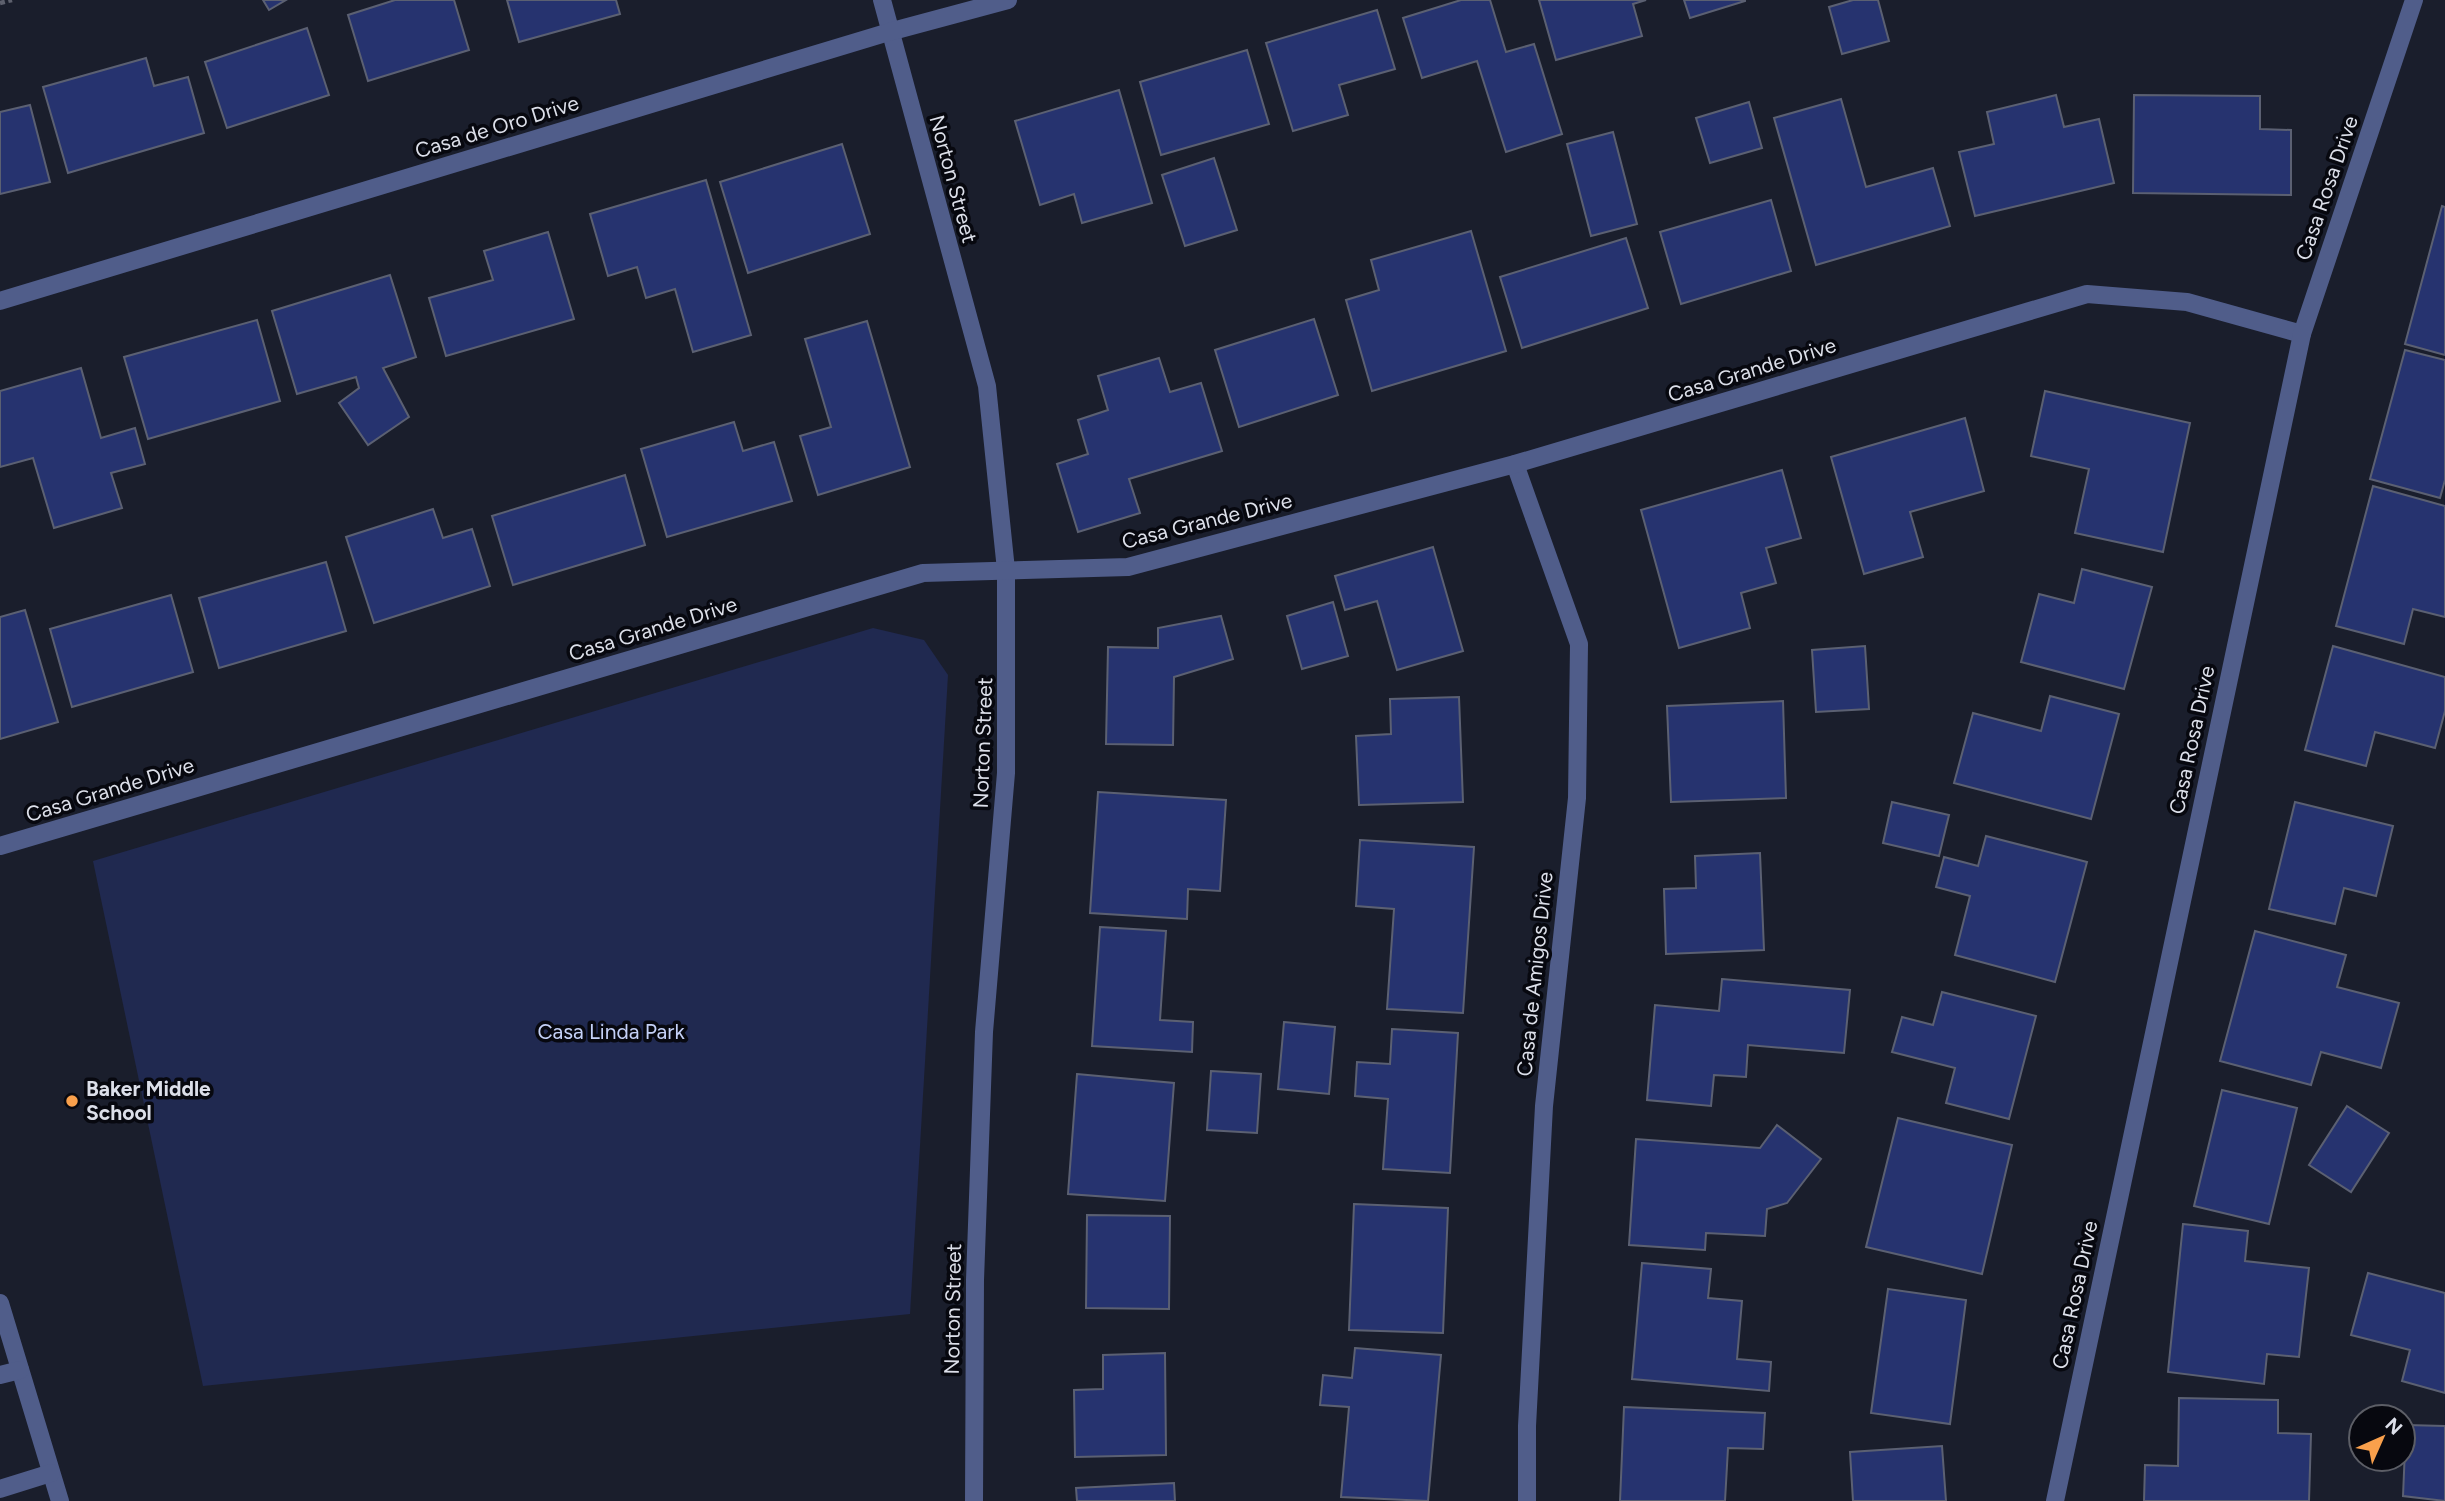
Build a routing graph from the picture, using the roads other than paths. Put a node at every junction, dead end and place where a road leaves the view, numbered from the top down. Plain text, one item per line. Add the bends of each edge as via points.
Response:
1 (882, 0) edge
2 (1008, 0) edge
3 (2414, 0) edge
4 (889, 32) junction
5 (0, 301) edge
6 (2302, 334) junction
7 (1515, 464) junction
8 (1006, 570) junction
9 (0, 846) edge
10 (0, 1303) edge
11 (20, 1370) junction
12 (0, 1376) edge
13 (51, 1473) junction
14 (0, 1489) edge
15 (60, 1501) edge
16 (974, 1501) edge
17 (1527, 1501) edge
18 (2055, 1501) edge

1 - 4 street, Norton Street
2 - 4 street, Casa de Oro Drive
3 - 6 street, Casa Rosa Drive
4 - 5 street, Casa de Oro Drive
4 - 8 street, Norton Street via 987,386
6 - 7 street, Casa Grande Drive via 2187,302 2087,294
6 - 18 street, Casa Rosa Drive
7 - 8 street, Casa Grande Drive via 1128,567
7 - 17 street, Casa de Amigos Drive via 1579,645 1577,798 1544,1106
8 - 9 street, Casa Grande Drive via 923,573
8 - 16 street, Norton Street via 1006,773 984,1032 975,1280
10 - 11 street
11 - 12 street
11 - 13 street
13 - 14 street
13 - 15 street

